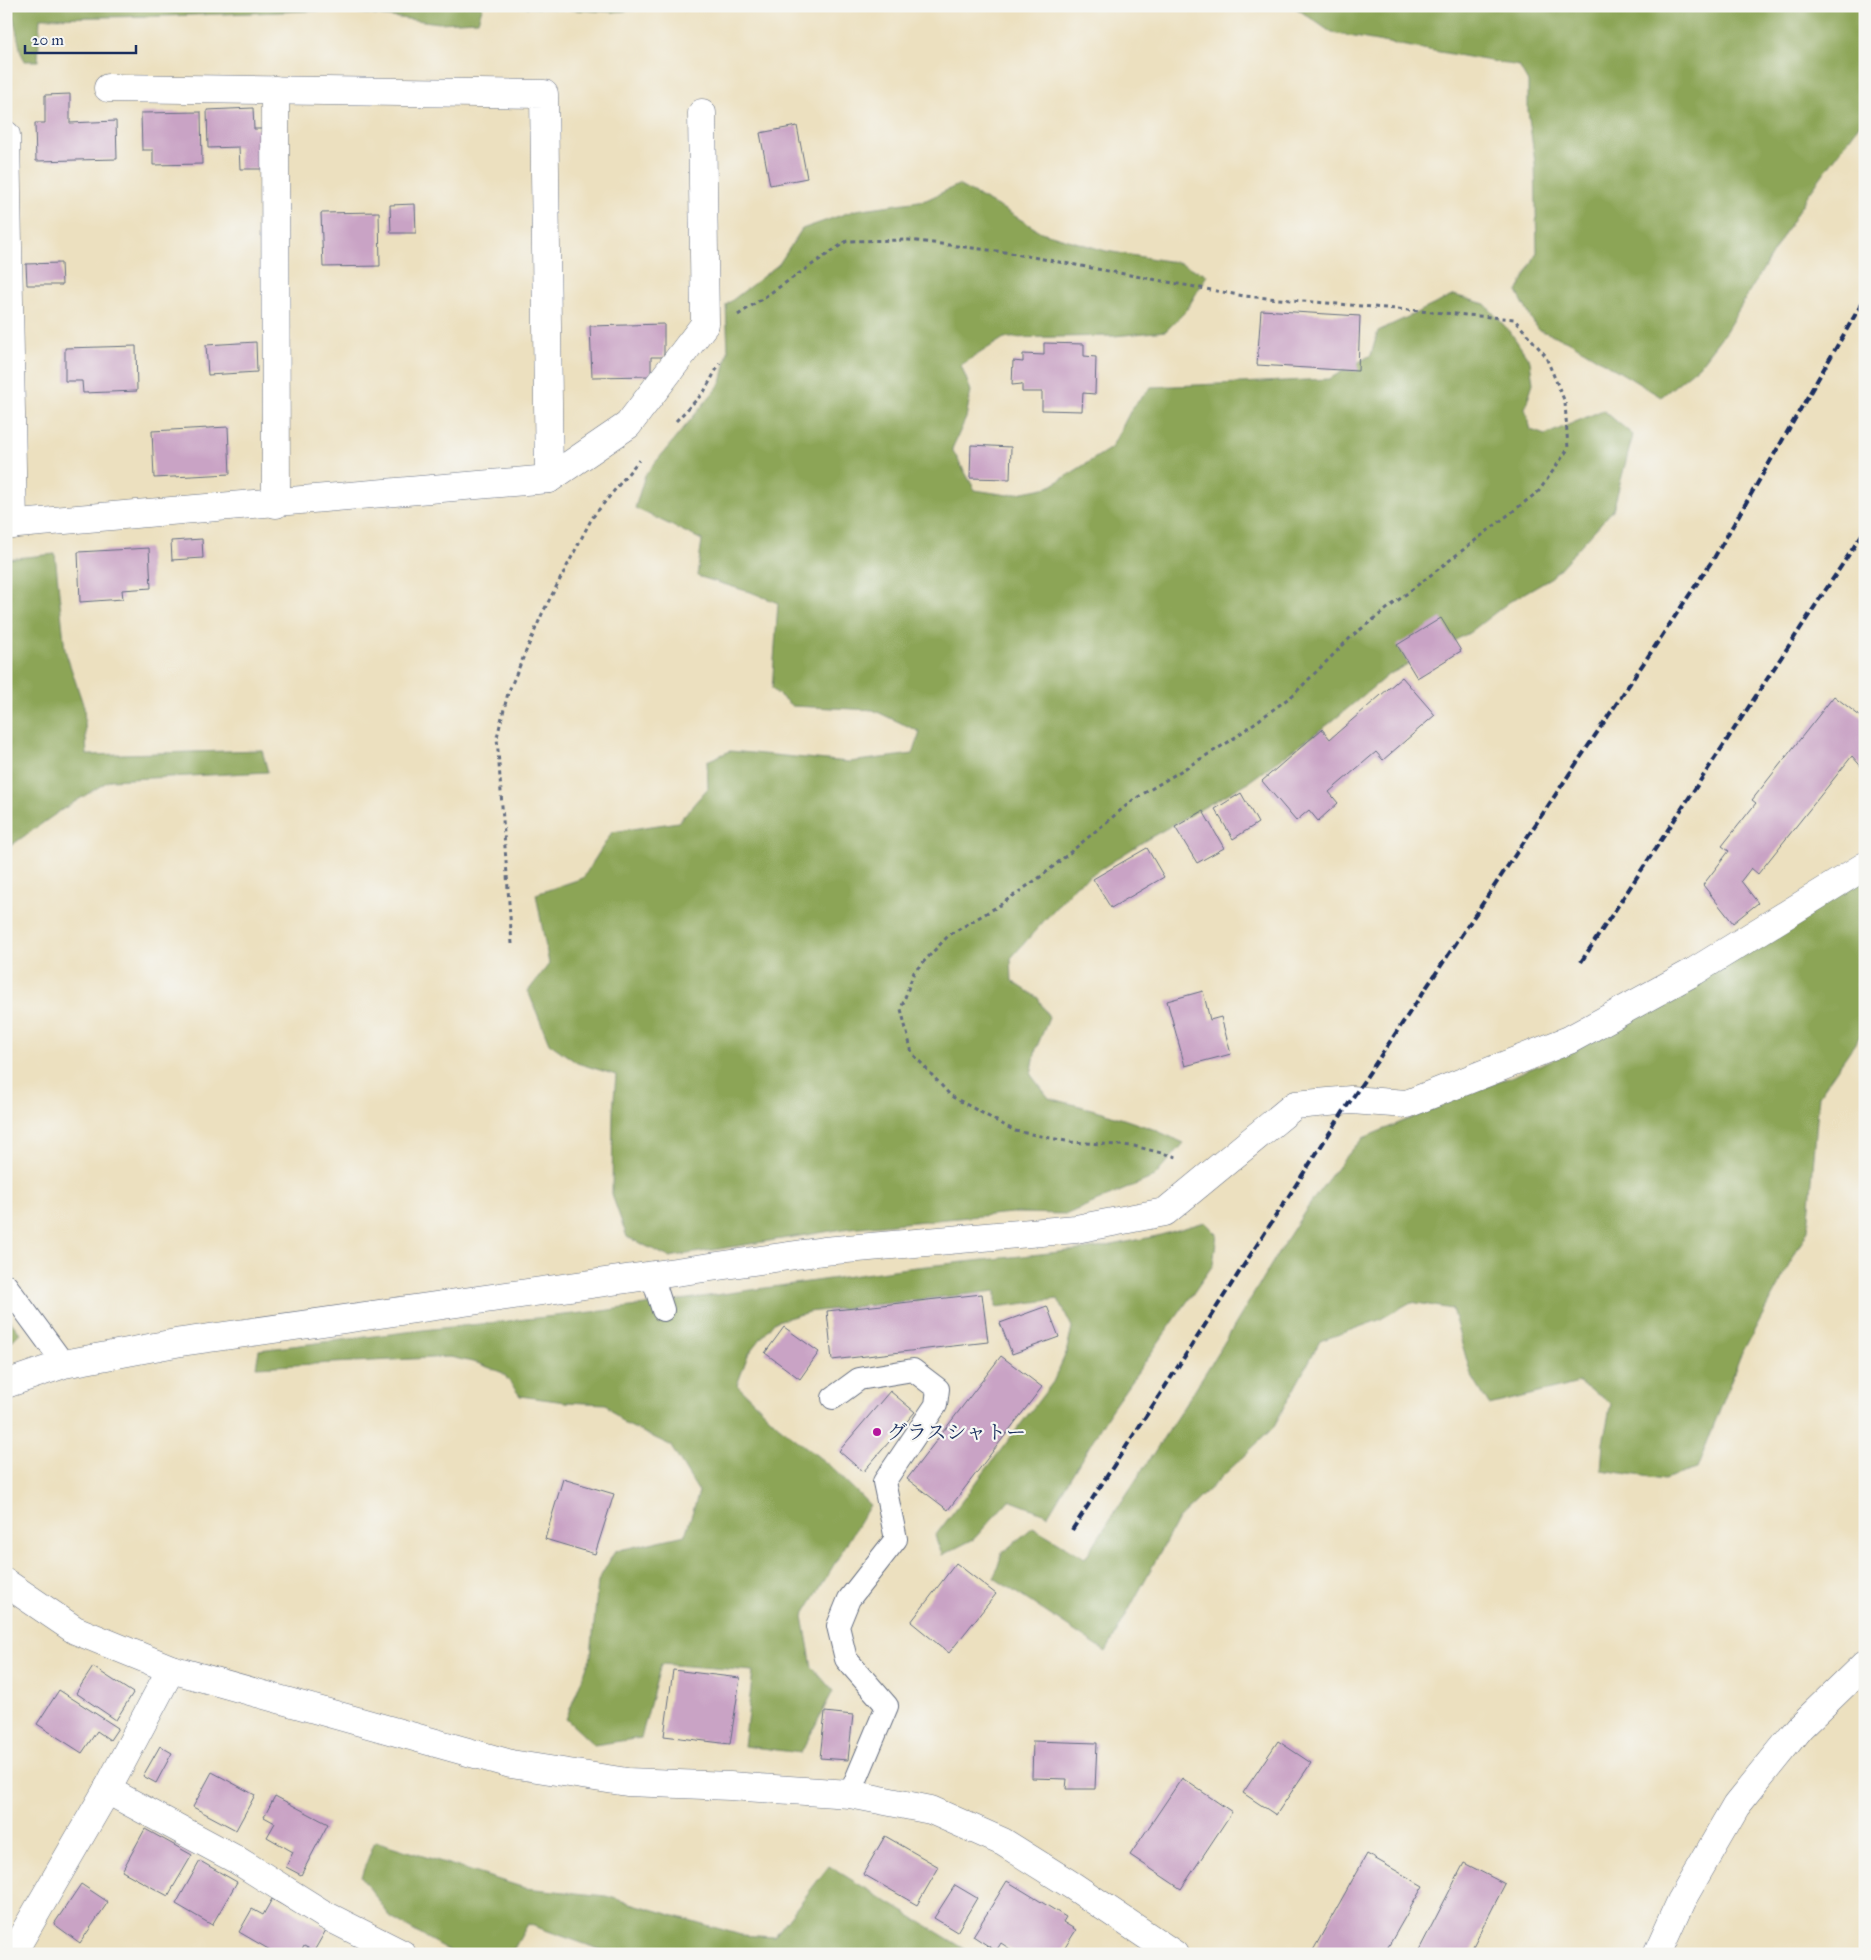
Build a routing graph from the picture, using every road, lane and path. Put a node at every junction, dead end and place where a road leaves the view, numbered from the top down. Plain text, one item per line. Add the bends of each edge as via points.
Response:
1 (108, 88) dead end
2 (275, 90) junction
3 (702, 113) dead end
4 (6, 134) edge
5 (710, 328) junction
6 (670, 427) dead end
7 (644, 455) dead end
8 (549, 479) junction
9 (276, 504) junction
10 (10, 525) edge
11 (1865, 866) edge
12 (512, 944) dead end
13 (1186, 1160) dead end
14 (652, 1276) junction
15 (6, 1285) edge
16 (663, 1310) dead end
17 (64, 1364) junction
18 (6, 1384) edge
19 (833, 1398) dead end
20 (6, 1583) edge
21 (1865, 1664) edge
22 (172, 1669) junction
23 (106, 1790) junction
24 (850, 1794) junction
25 (12, 1954) edge
26 (402, 1954) edge
27 (1174, 1954) edge
28 (1657, 1954) edge

1 - 2 street
2 - 8 street via 544,94
2 - 9 street
3 - 5 street
4 - 10 street
5 - 6 path via 720,363 704,392
5 - 8 street via 628,425
5 - 13 path via 847,241 909,240 1005,252 1244,296 1514,319 1545,355 1565,402 1568,448 1539,491 1352,636 1293,695 1230,741 1133,800 1043,875 949,935 914,972 901,1009 912,1053 951,1096 1015,1131 1071,1142 1134,1146
7 - 12 path via 592,518 542,614 508,693 497,737
8 - 9 street
9 - 10 street
11 - 14 street via 1695,971 1569,1040 1407,1104 1351,1100 1295,1105 1165,1212 1076,1230 824,1251
14 - 16 lane
14 - 17 street via 181,1342
15 - 17 lane
17 - 18 street
19 - 24 lane via 859,1379 913,1370 938,1389 936,1405 884,1482 896,1539 849,1599 838,1626 846,1659 887,1706
20 - 22 street via 75,1630
21 - 28 street via 1800,1728 1736,1806 1681,1901
22 - 23 street
22 - 24 street via 512,1764 627,1782
23 - 25 street
23 - 26 street via 237,1860 325,1915
24 - 27 street via 931,1810 1003,1842

